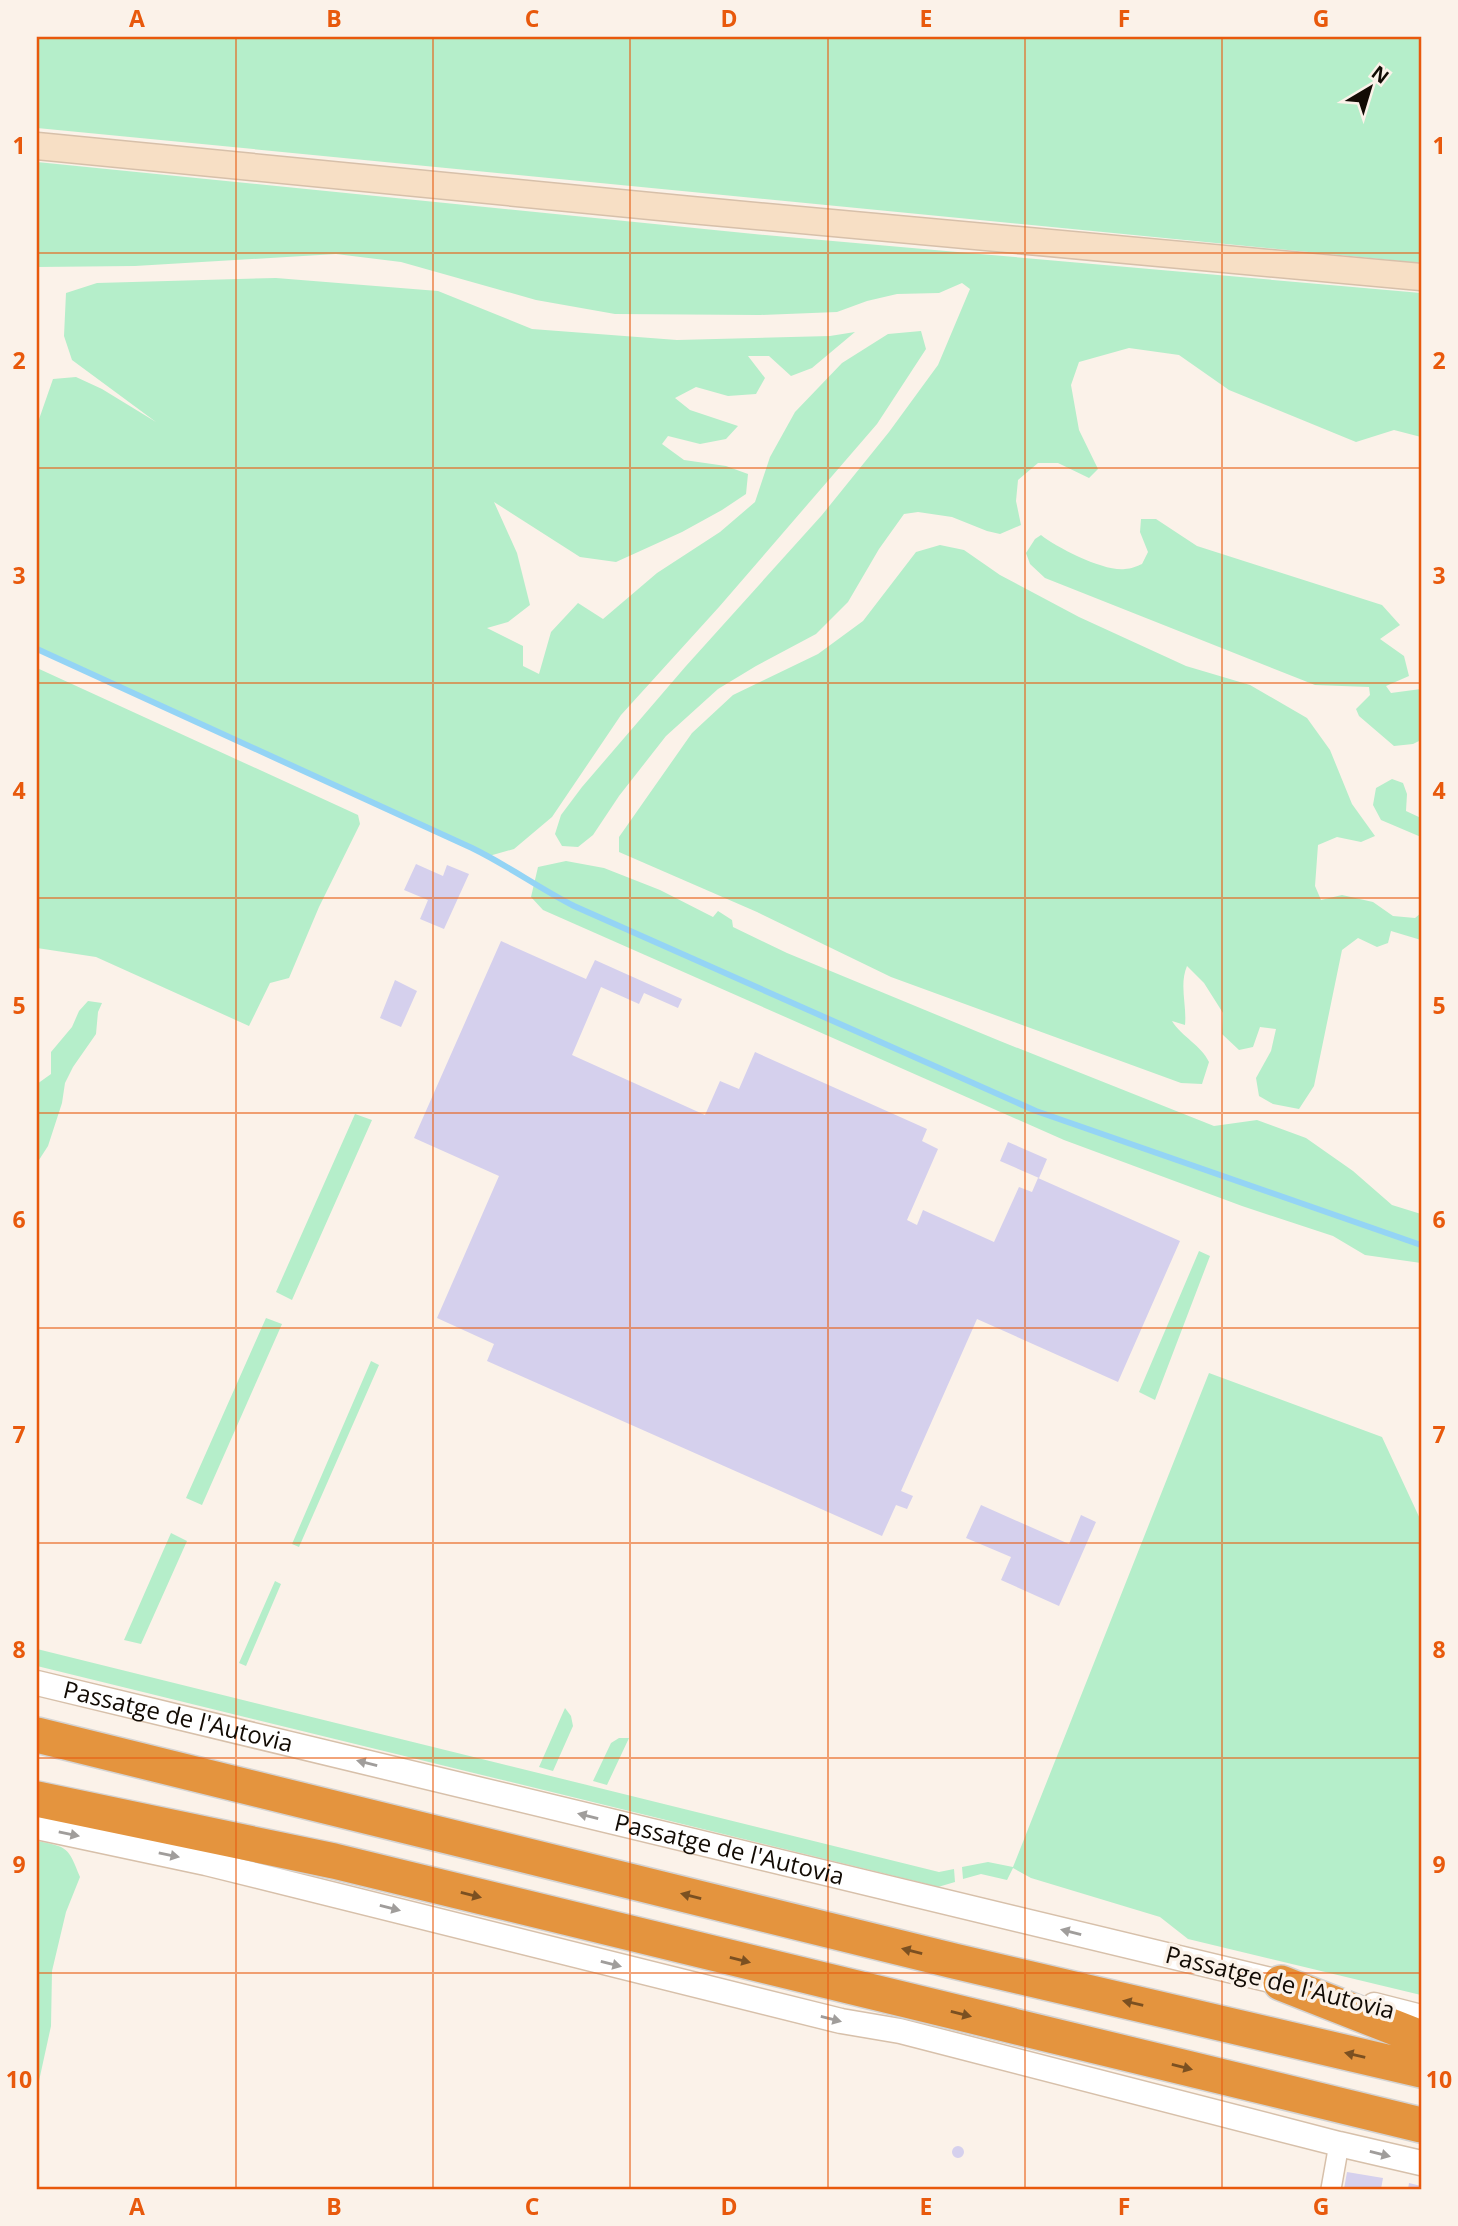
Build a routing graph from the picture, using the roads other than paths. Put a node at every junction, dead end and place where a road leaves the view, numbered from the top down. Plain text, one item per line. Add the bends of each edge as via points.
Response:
1 (37, 146) edge
2 (1421, 278) edge
3 (37, 1684) edge
4 (37, 1735) edge
5 (37, 1776) edge
6 (37, 1799) edge
7 (37, 1828) edge
8 (334, 1861) junction
9 (1281, 1983) junction
10 (1421, 2017) edge
11 (1421, 2038) edge
12 (1421, 2070) edge
13 (1421, 2125) edge
14 (1339, 2144) junction
15 (1421, 2164) edge
16 (1331, 2189) edge

1 - 2 main road
9 -> 3 street, Passatge de l'Autovia
12 -> 4 highway via 942,1958
5 - 8 highway
6 - 8 highway
7 -> 14 street via 230,1869 841,2021 900,2031
8 -> 13 highway
9 - 10 street, Passatge de l'Autovia
9 - 11 highway
14 -> 15 street
14 - 16 street

